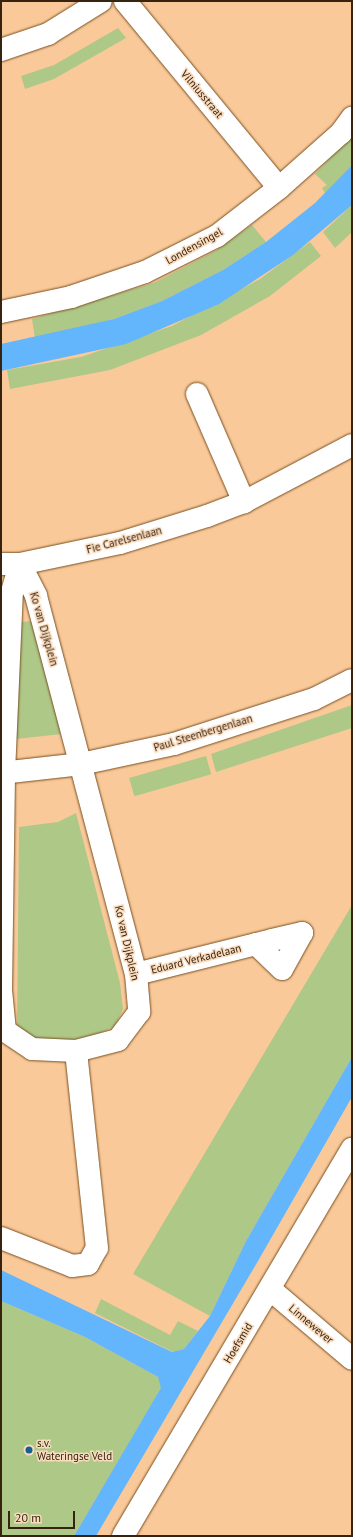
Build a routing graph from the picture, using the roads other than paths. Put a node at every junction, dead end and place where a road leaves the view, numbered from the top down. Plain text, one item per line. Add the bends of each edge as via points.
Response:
1 (101, 1) edge
2 (125, 1) edge
3 (1, 50) edge
4 (352, 118) edge
5 (279, 188) junction
6 (1, 312) edge
7 (197, 394) dead end
8 (352, 445) edge
9 (244, 502) junction
10 (10, 564) edge
11 (352, 680) edge
12 (81, 764) junction
13 (3, 773) edge
14 (256, 944) dead end
15 (136, 974) junction
16 (1, 990) edge
17 (76, 1051) junction
18 (352, 1149) edge
19 (1, 1238) edge
20 (270, 1290) junction
21 (352, 1359) edge
22 (123, 1536) edge

1 - 3 street via 48,34
2 - 5 street, Vilniusstraat
4 - 5 street, Londensingel via 341,132
5 - 6 street, Londensingel via 217,236 145,272 71,297
7 - 9 street
8 - 9 street, Fie Carelsenlaan
9 - 10 street, Fie Carelsenlaan via 132,540
10 - 12 street, Ko van Dijkplein via 36,596
10 - 13 street, Ko van Dijkplein via 12,592
11 - 12 street, Paul Steenbergenlaan via 314,699 174,744
12 - 13 street, Paul Steenbergenlaan
12 - 15 street, Ko van Dijkplein
13 - 16 street, Ko van Dijkplein
14 - 15 street, Eduard Verkadelaan
15 - 17 street, Ko van Dijkplein via 139,1012 118,1040
16 - 17 street, Ko van Dijkplein via 5,1031 32,1049
17 - 19 street via 97,1248 88,1264 72,1266
18 - 20 street, Hoefsmid
20 - 21 street, Linnewever
20 - 22 street, Hoefsmid

